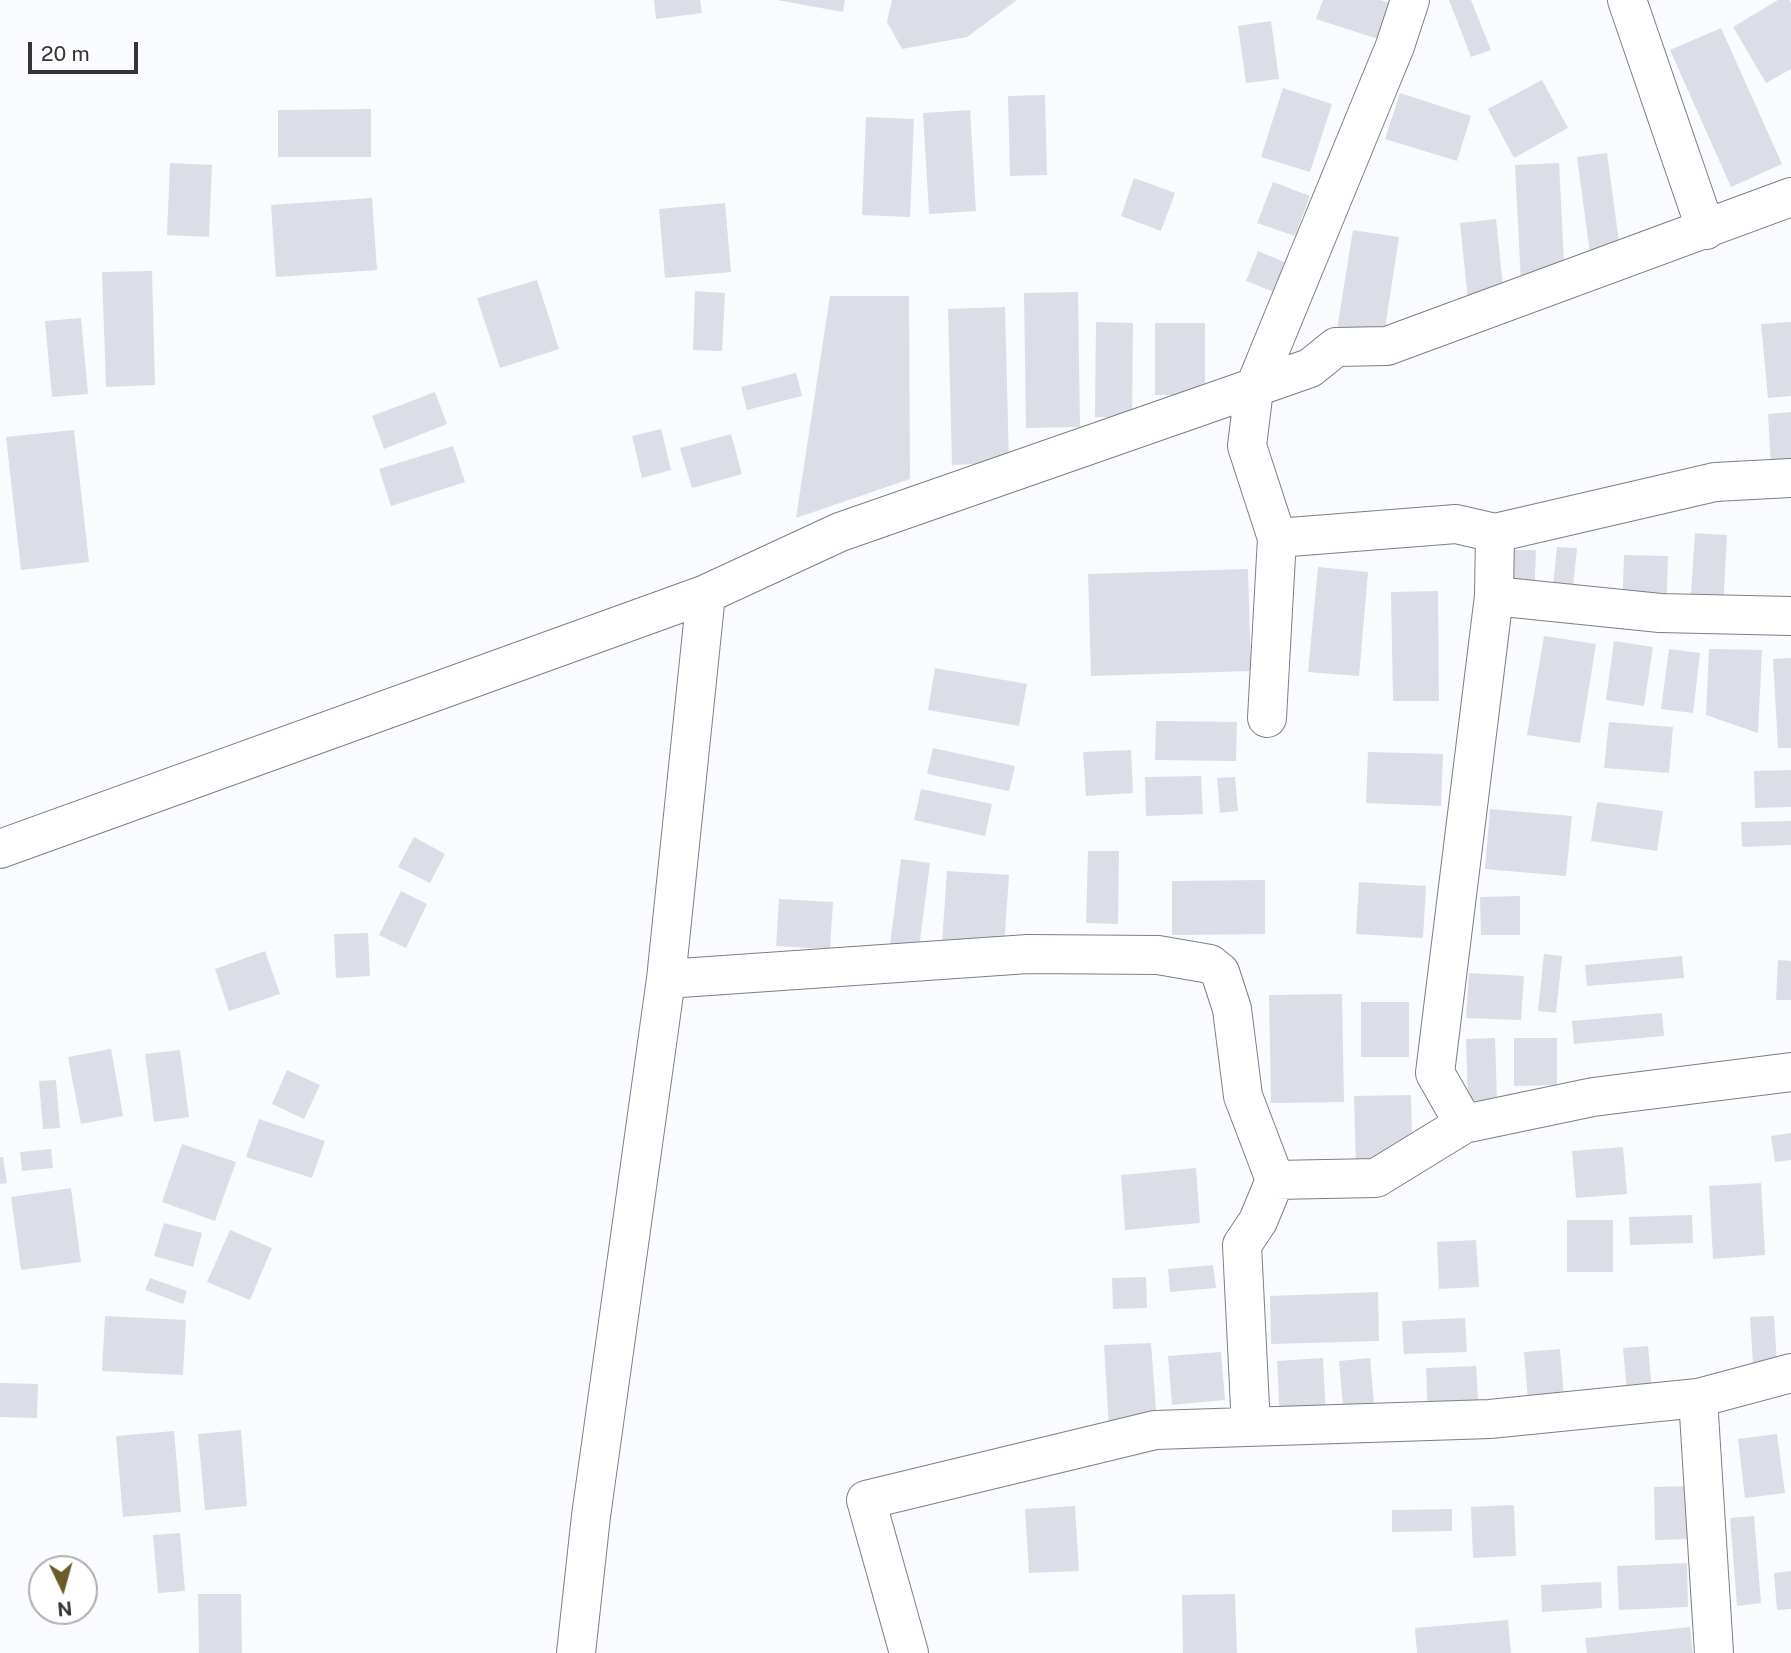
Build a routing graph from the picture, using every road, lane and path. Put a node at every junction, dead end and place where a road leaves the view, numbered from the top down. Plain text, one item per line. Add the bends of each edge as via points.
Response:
1 (1410, 0) edge
2 (1627, 0) edge
3 (1791, 197) edge
4 (1706, 230) junction
5 (1254, 389) junction
6 (1791, 478) edge
7 (1495, 533) junction
8 (1277, 538) junction
9 (706, 594) junction
10 (1494, 596) junction
11 (1791, 616) edge
12 (1267, 718) dead end
13 (0, 849) edge
14 (666, 979) junction
15 (1791, 1072) edge
16 (1464, 1124) junction
17 (1275, 1180) junction
18 (1791, 1373) edge
19 (1698, 1398) junction
20 (1251, 1427) junction
21 (576, 1653) edge
22 (909, 1653) edge
23 (1714, 1653) edge

1 - 5 street
2 - 4 street
3 - 4 street
4 - 5 street via 1387,346 1336,347 1310,368
5 - 8 street via 1247,446
5 - 9 street via 840,532
6 - 7 street via 1715,482
7 - 8 street via 1456,524
7 - 10 street
8 - 12 street
9 - 13 street
9 - 14 street
10 - 11 street via 1660,613
10 - 16 street via 1434,1073
14 - 17 street via 1028,954 1158,955 1210,964 1220,972 1232,1009 1243,1096
14 - 21 street
15 - 16 street via 1593,1097
16 - 17 street via 1376,1178
17 - 20 street via 1242,1245
18 - 19 street
19 - 20 street via 1490,1419
19 - 23 street
20 - 22 street via 1155,1430 866,1500

